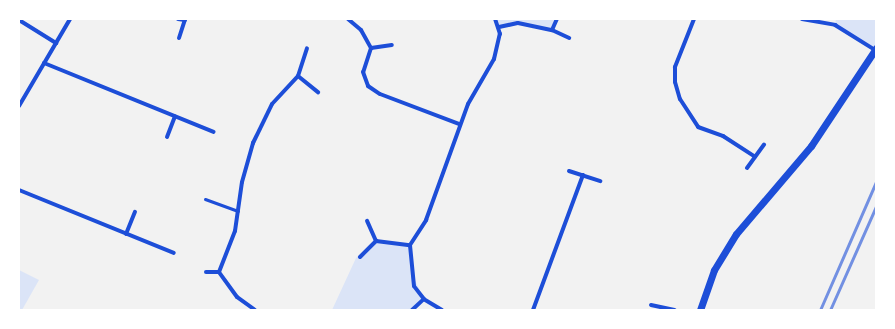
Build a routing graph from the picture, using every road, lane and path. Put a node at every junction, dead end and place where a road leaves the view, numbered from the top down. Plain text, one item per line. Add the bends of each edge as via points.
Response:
1 (70, 19) edge
2 (178, 19) edge
3 (348, 19) edge
4 (495, 19) edge
5 (557, 19) edge
6 (694, 19) edge
7 (802, 19) edge
8 (836, 19) edge
9 (19, 20) edge
10 (185, 20) edge
11 (835, 25) junction
12 (499, 27) junction
13 (552, 30) junction
14 (179, 38) dead end
15 (569, 38) dead end
16 (56, 43) junction
17 (392, 45) dead end
18 (307, 48) dead end
19 (371, 48) junction
20 (876, 49) edge
21 (44, 63) junction
22 (298, 76) junction
23 (318, 92) dead end
24 (19, 106) edge
25 (175, 116) junction
26 (459, 124) junction
27 (214, 132) dead end
28 (167, 137) dead end
29 (764, 145) dead end
30 (755, 157) junction
31 (747, 168) dead end
32 (569, 171) dead end
33 (584, 175) junction
34 (600, 181) dead end
35 (19, 190) edge
36 (205, 199) dead end
37 (238, 211) junction
38 (135, 212) dead end
39 (367, 221) dead end
40 (126, 234) junction
41 (376, 241) junction
42 (410, 244) junction
43 (174, 253) dead end
44 (360, 257) dead end
45 (206, 272) dead end
46 (219, 272) junction
47 (424, 299) junction
48 (651, 305) dead end
49 (667, 309) edge
50 (255, 310) edge
51 (412, 310) edge
52 (442, 310) edge
53 (533, 310) edge
54 (674, 310) edge
55 (700, 310) edge

1 - 16 street
2 - 10 street
3 - 19 street via 361,30
4 - 12 street
5 - 13 street
6 - 30 street via 675,67 675,82 680,99 698,126 723,136
7 - 11 street
8 - 11 street
9 - 16 street
10 - 14 street
11 - 20 street
12 - 13 street via 518,22
12 - 26 street via 500,41 489,70 470,100
13 - 15 street
16 - 21 street
17 - 19 street
18 - 22 street
19 - 26 street via 362,72 368,86 380,94
20 - 55 street via 811,146 736,234 714,270
21 - 24 street
21 - 25 street
22 - 23 street
22 - 37 street via 272,104 260,128 242,182
25 - 27 street
25 - 28 street
26 - 42 street via 426,220
29 - 30 street
30 - 31 street
32 - 33 street
33 - 34 street
33 - 53 street
35 - 40 street
36 - 37 lane
37 - 46 street via 235,231
38 - 40 street
39 - 41 street
40 - 43 street
41 - 42 street
41 - 44 street
42 - 47 street via 414,286
45 - 46 street
46 - 50 street via 237,296
47 - 51 street
47 - 52 street
48 - 49 street
49 - 54 street

